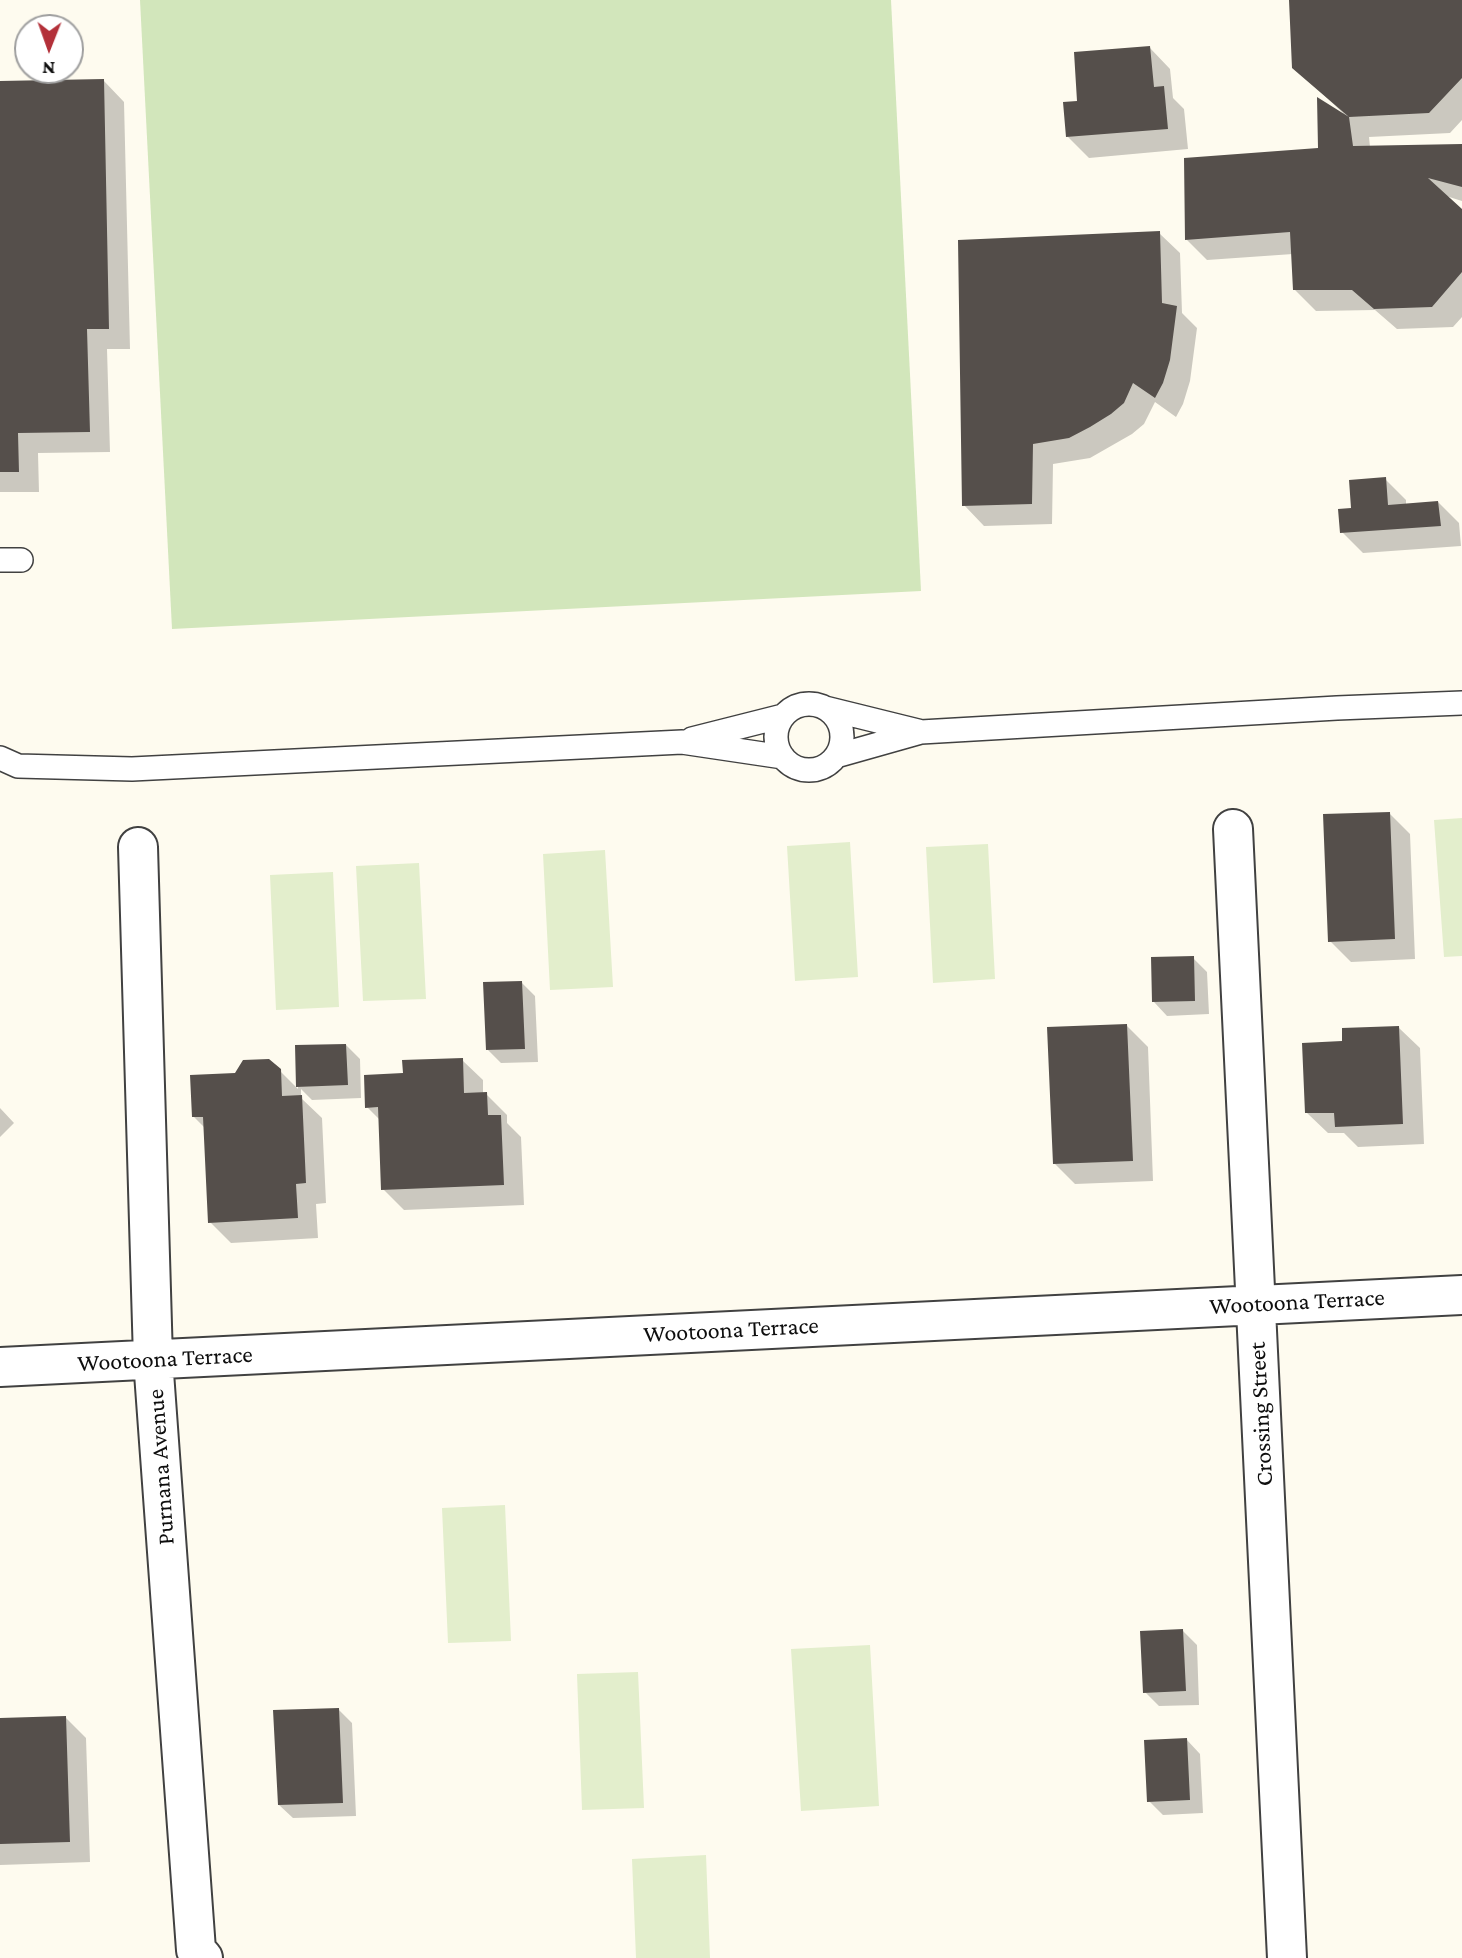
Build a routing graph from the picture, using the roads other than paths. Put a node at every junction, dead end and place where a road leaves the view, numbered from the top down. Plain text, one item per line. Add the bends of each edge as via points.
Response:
1 (1462, 703) edge
2 (825, 708) junction
3 (783, 716) junction
4 (921, 732) junction
5 (682, 742) junction
6 (836, 755) junction
7 (783, 757) junction
8 (0, 758) edge
9 (1234, 829) dead end
10 (138, 847) dead end
11 (1462, 1295) edge
12 (1256, 1304) junction
13 (153, 1359) junction
14 (0, 1367) edge
15 (204, 1958) edge
16 (1287, 1958) edge

1 - 4 lane
2 - 3 lane via 802,705
2 - 4 lane
2 - 6 lane via 833,714 842,735
3 - 5 lane
3 - 7 lane via 776,737
4 - 6 lane
5 - 7 lane
5 - 8 lane via 132,769 18,766
6 - 7 lane via 830,763 810,770
9 - 12 street, Crossing Street
10 - 13 street, Purnana Avenue
11 - 12 street, Wootoona Terrace
12 - 13 street, Wootoona Terrace
12 - 16 street, Crossing Street
13 - 14 street, Wootoona Terrace
13 - 15 street, Purnana Avenue via 196,1950

